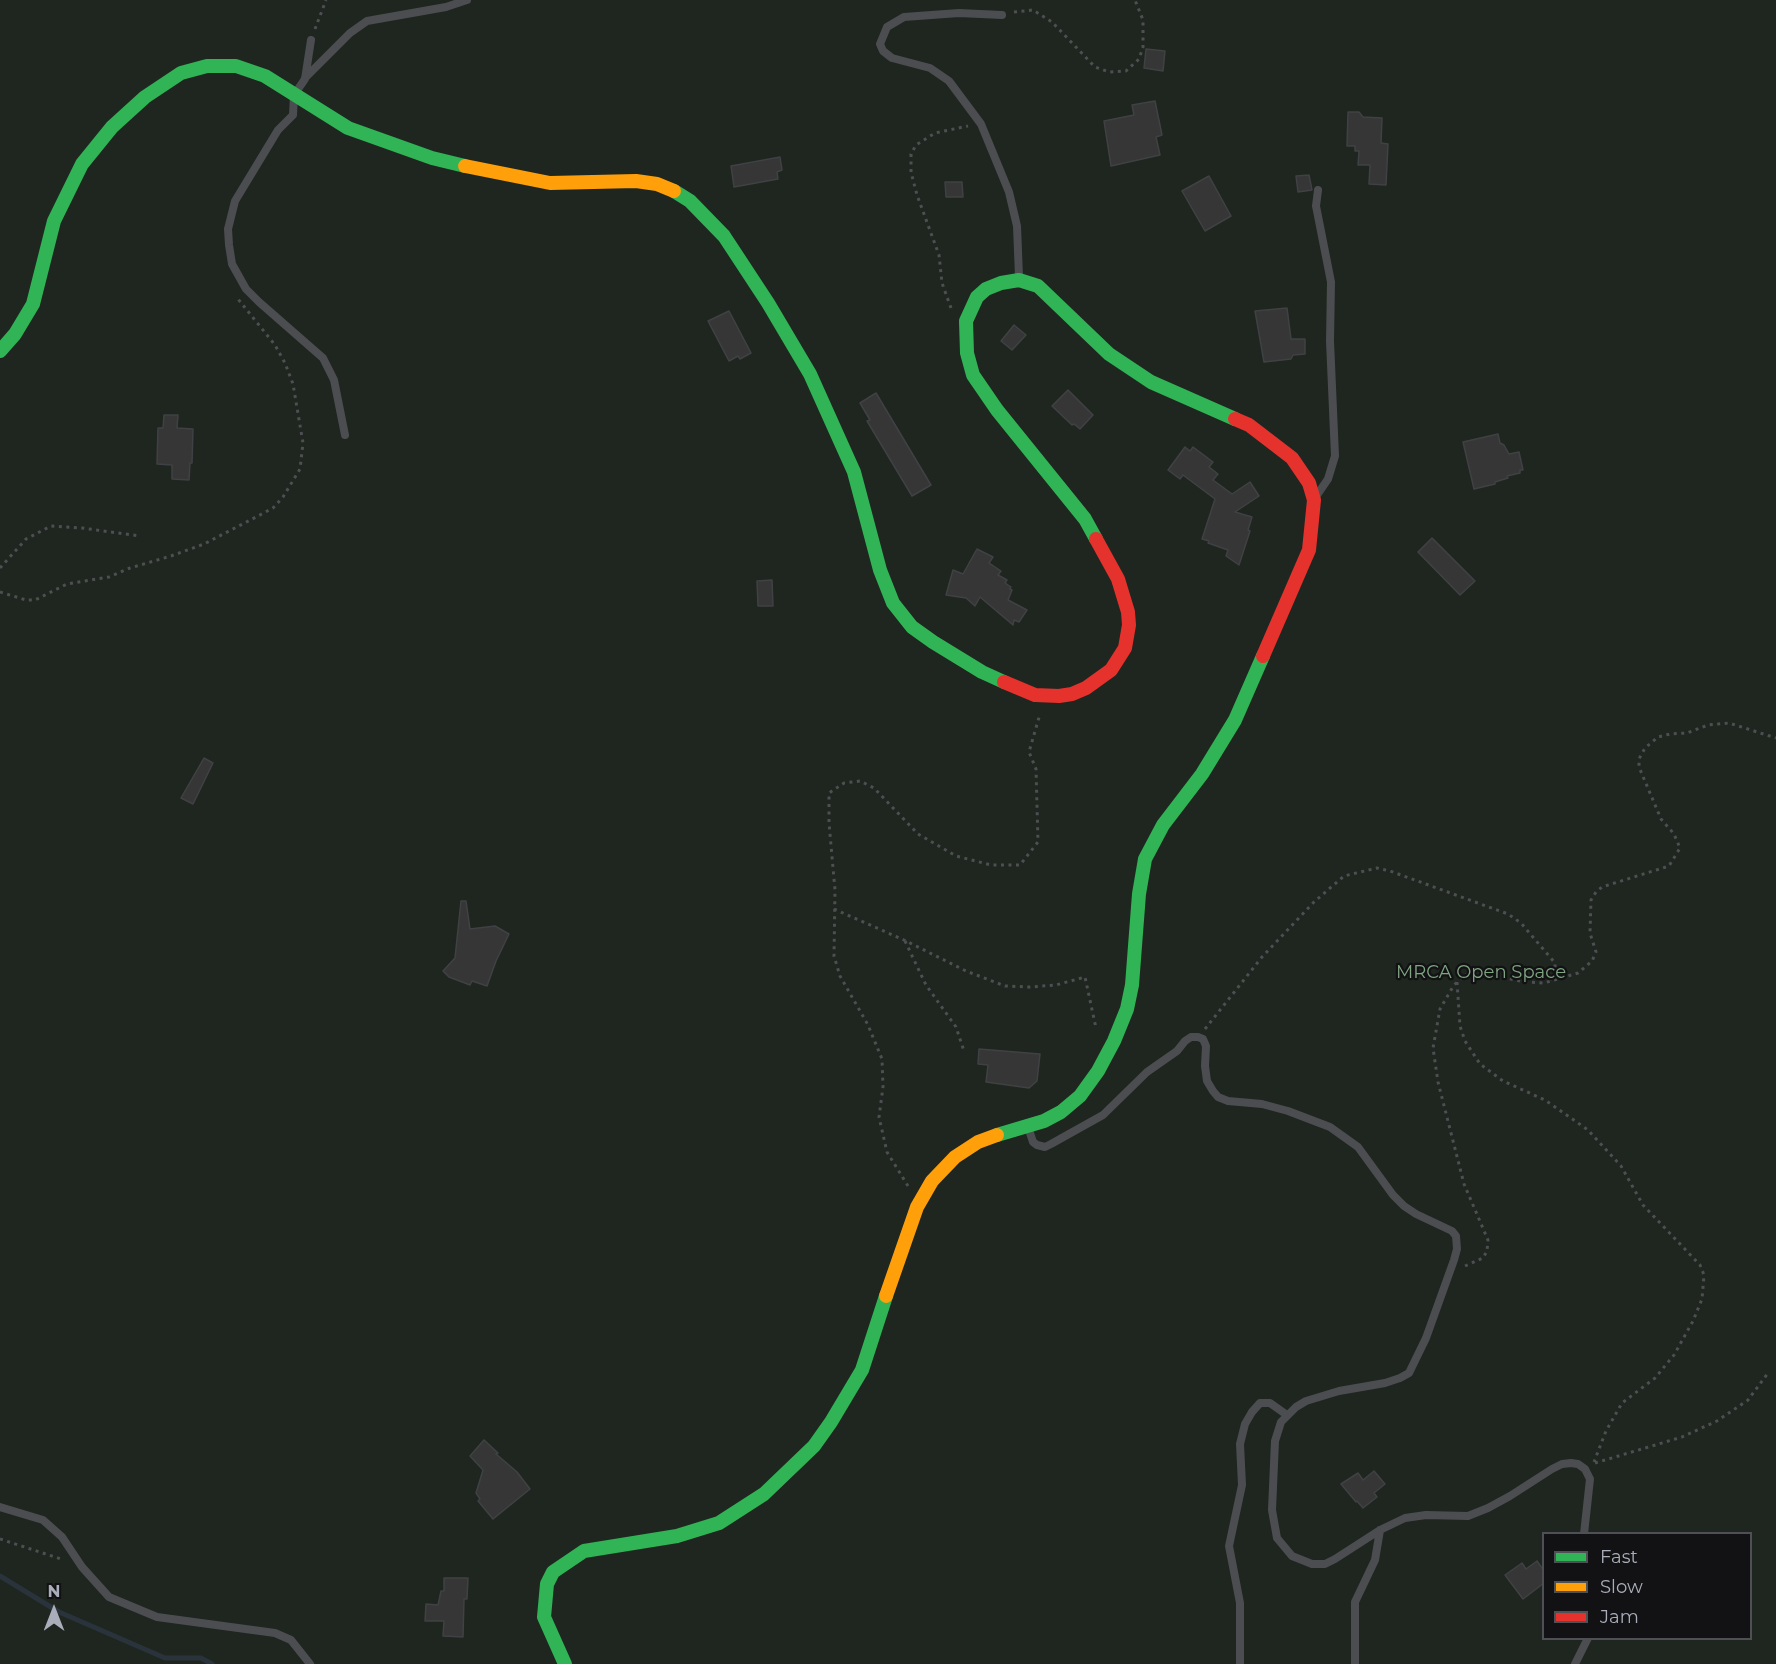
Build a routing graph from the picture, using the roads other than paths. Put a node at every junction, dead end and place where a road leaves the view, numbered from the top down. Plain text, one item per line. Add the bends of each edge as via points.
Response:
1 (467, 0) edge
2 (1002, 15) road end
3 (311, 40) road end
4 (305, 79) junction
5 (294, 96) junction
6 (1318, 190) dead end
7 (1019, 280) junction
8 (0, 351) edge
9 (345, 435) dead end
10 (1314, 500) junction
11 (1028, 1126) junction
12 (1287, 1415) junction
13 (0, 1507) edge
14 (1380, 1530) junction
15 (1584, 1532) edge
16 (1587, 1640) edge
17 (309, 1664) edge
18 (564, 1664) edge
19 (1240, 1664) edge
20 (1354, 1664) edge
21 (1575, 1664) edge

1 - 4 lane via 367,21
2 - 7 lane via 904,17 887,27 880,44 892,58 930,69 949,81 981,124 1009,192 1017,226
3 - 4 lane
4 - 5 lane
5 - 7 main road via 348,128 432,158 550,183 657,184 690,201 724,236 810,374 854,472 880,570 897,609 912,627 981,672 1023,692 1072,694 1111,670 1125,648 1128,612 1118,579 1085,519 973,375 967,353 966,321 977,297 1001,283
5 - 8 main road via 265,76 236,66 207,66 181,74 145,97 112,127 82,164 54,221 33,304
5 - 9 lane via 293,115 278,130 235,201 228,229 232,264 246,289 323,358 334,380
6 - 10 lane via 1316,206 1331,282 1335,456 1328,479
7 - 10 main road via 1038,286 1109,354 1136,373 1249,425 1292,458 1309,483
10 - 11 main road via 1308,550 1235,720 1202,774 1162,825 1145,859 1132,985 1114,1041 1080,1096 1062,1112
11 - 12 lane via 1036,1145 1051,1144 1103,1115 1147,1072 1185,1041 1198,1037 1206,1046 1207,1081 1218,1097 1262,1104 1330,1126 1358,1147 1404,1206 1452,1231 1458,1243 1450,1273 1409,1373 1385,1383 1322,1395
11 - 18 main road via 969,1147 932,1181 917,1207 898,1257 862,1370 814,1446 789,1472 765,1494 719,1523 677,1536 584,1551 553,1572 547,1584 544,1617
12 - 14 lane via 1275,1442 1272,1488 1274,1526 1284,1547 1302,1561 1324,1564
12 - 19 lane via 1270,1403 1260,1404 1245,1424 1240,1444 1242,1485 1229,1546 1240,1603
13 - 17 lane via 43,1520 62,1537 109,1597 157,1617 275,1633 291,1640
14 - 15 lane via 1406,1518 1468,1516 1562,1464 1578,1464 1590,1479
14 - 20 lane via 1375,1560 1356,1602
16 - 21 lane

